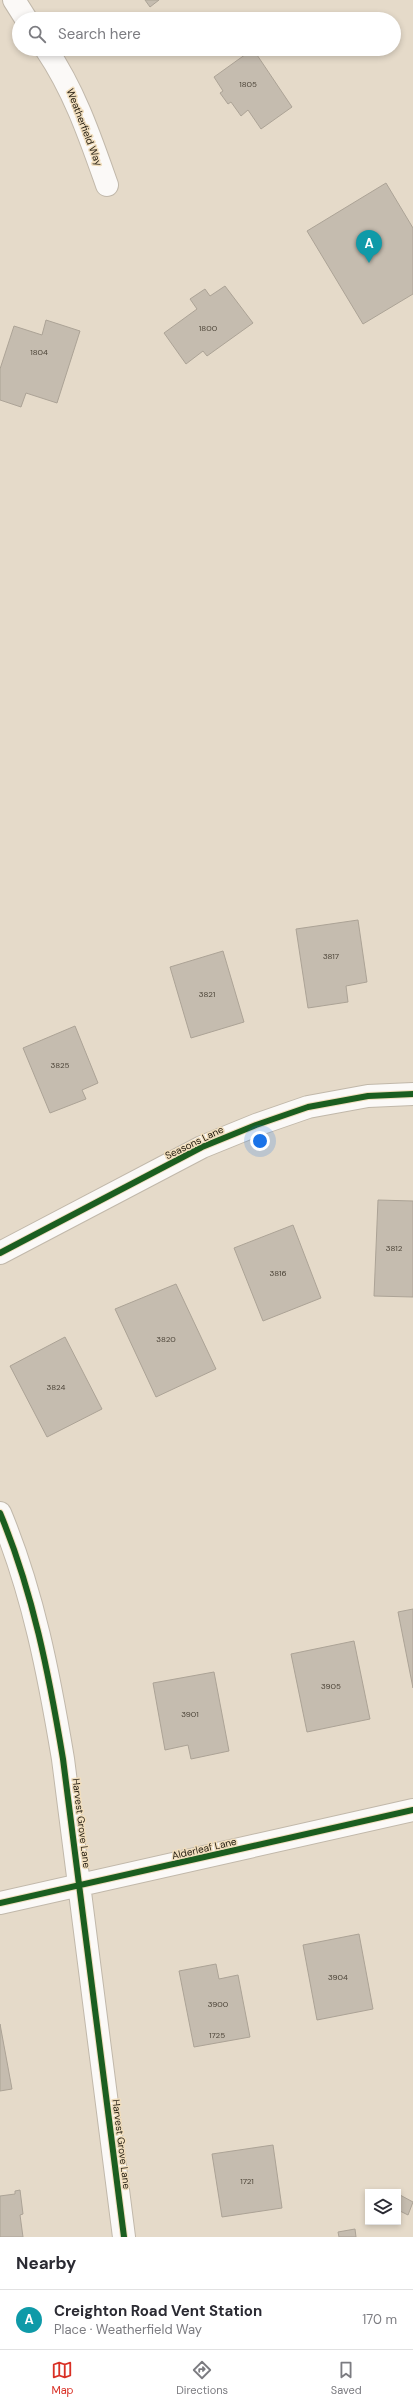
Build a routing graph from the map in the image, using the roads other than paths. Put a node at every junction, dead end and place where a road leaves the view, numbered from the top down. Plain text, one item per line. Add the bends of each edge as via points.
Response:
1 (14, 0) edge
2 (22, 12) edge
3 (51, 56) edge
4 (107, 185) dead end
5 (413, 1094) edge
6 (0, 1253) edge
7 (0, 1513) edge
8 (413, 1810) edge
9 (80, 1887) junction
10 (0, 1903) edge
11 (124, 2237) edge

1 - 2 street
3 - 4 street, Weatherfield Way via 65,77 83,116
5 - 6 street, Seasons Lane via 368,1096 330,1103 256,1124 202,1147
7 - 9 street, Harvest Grove Lane via 34,1610 50,1681 64,1759
8 - 9 street, Alderleaf Lane
9 - 10 street, Alderleaf Lane
9 - 11 street, Harvest Grove Lane

